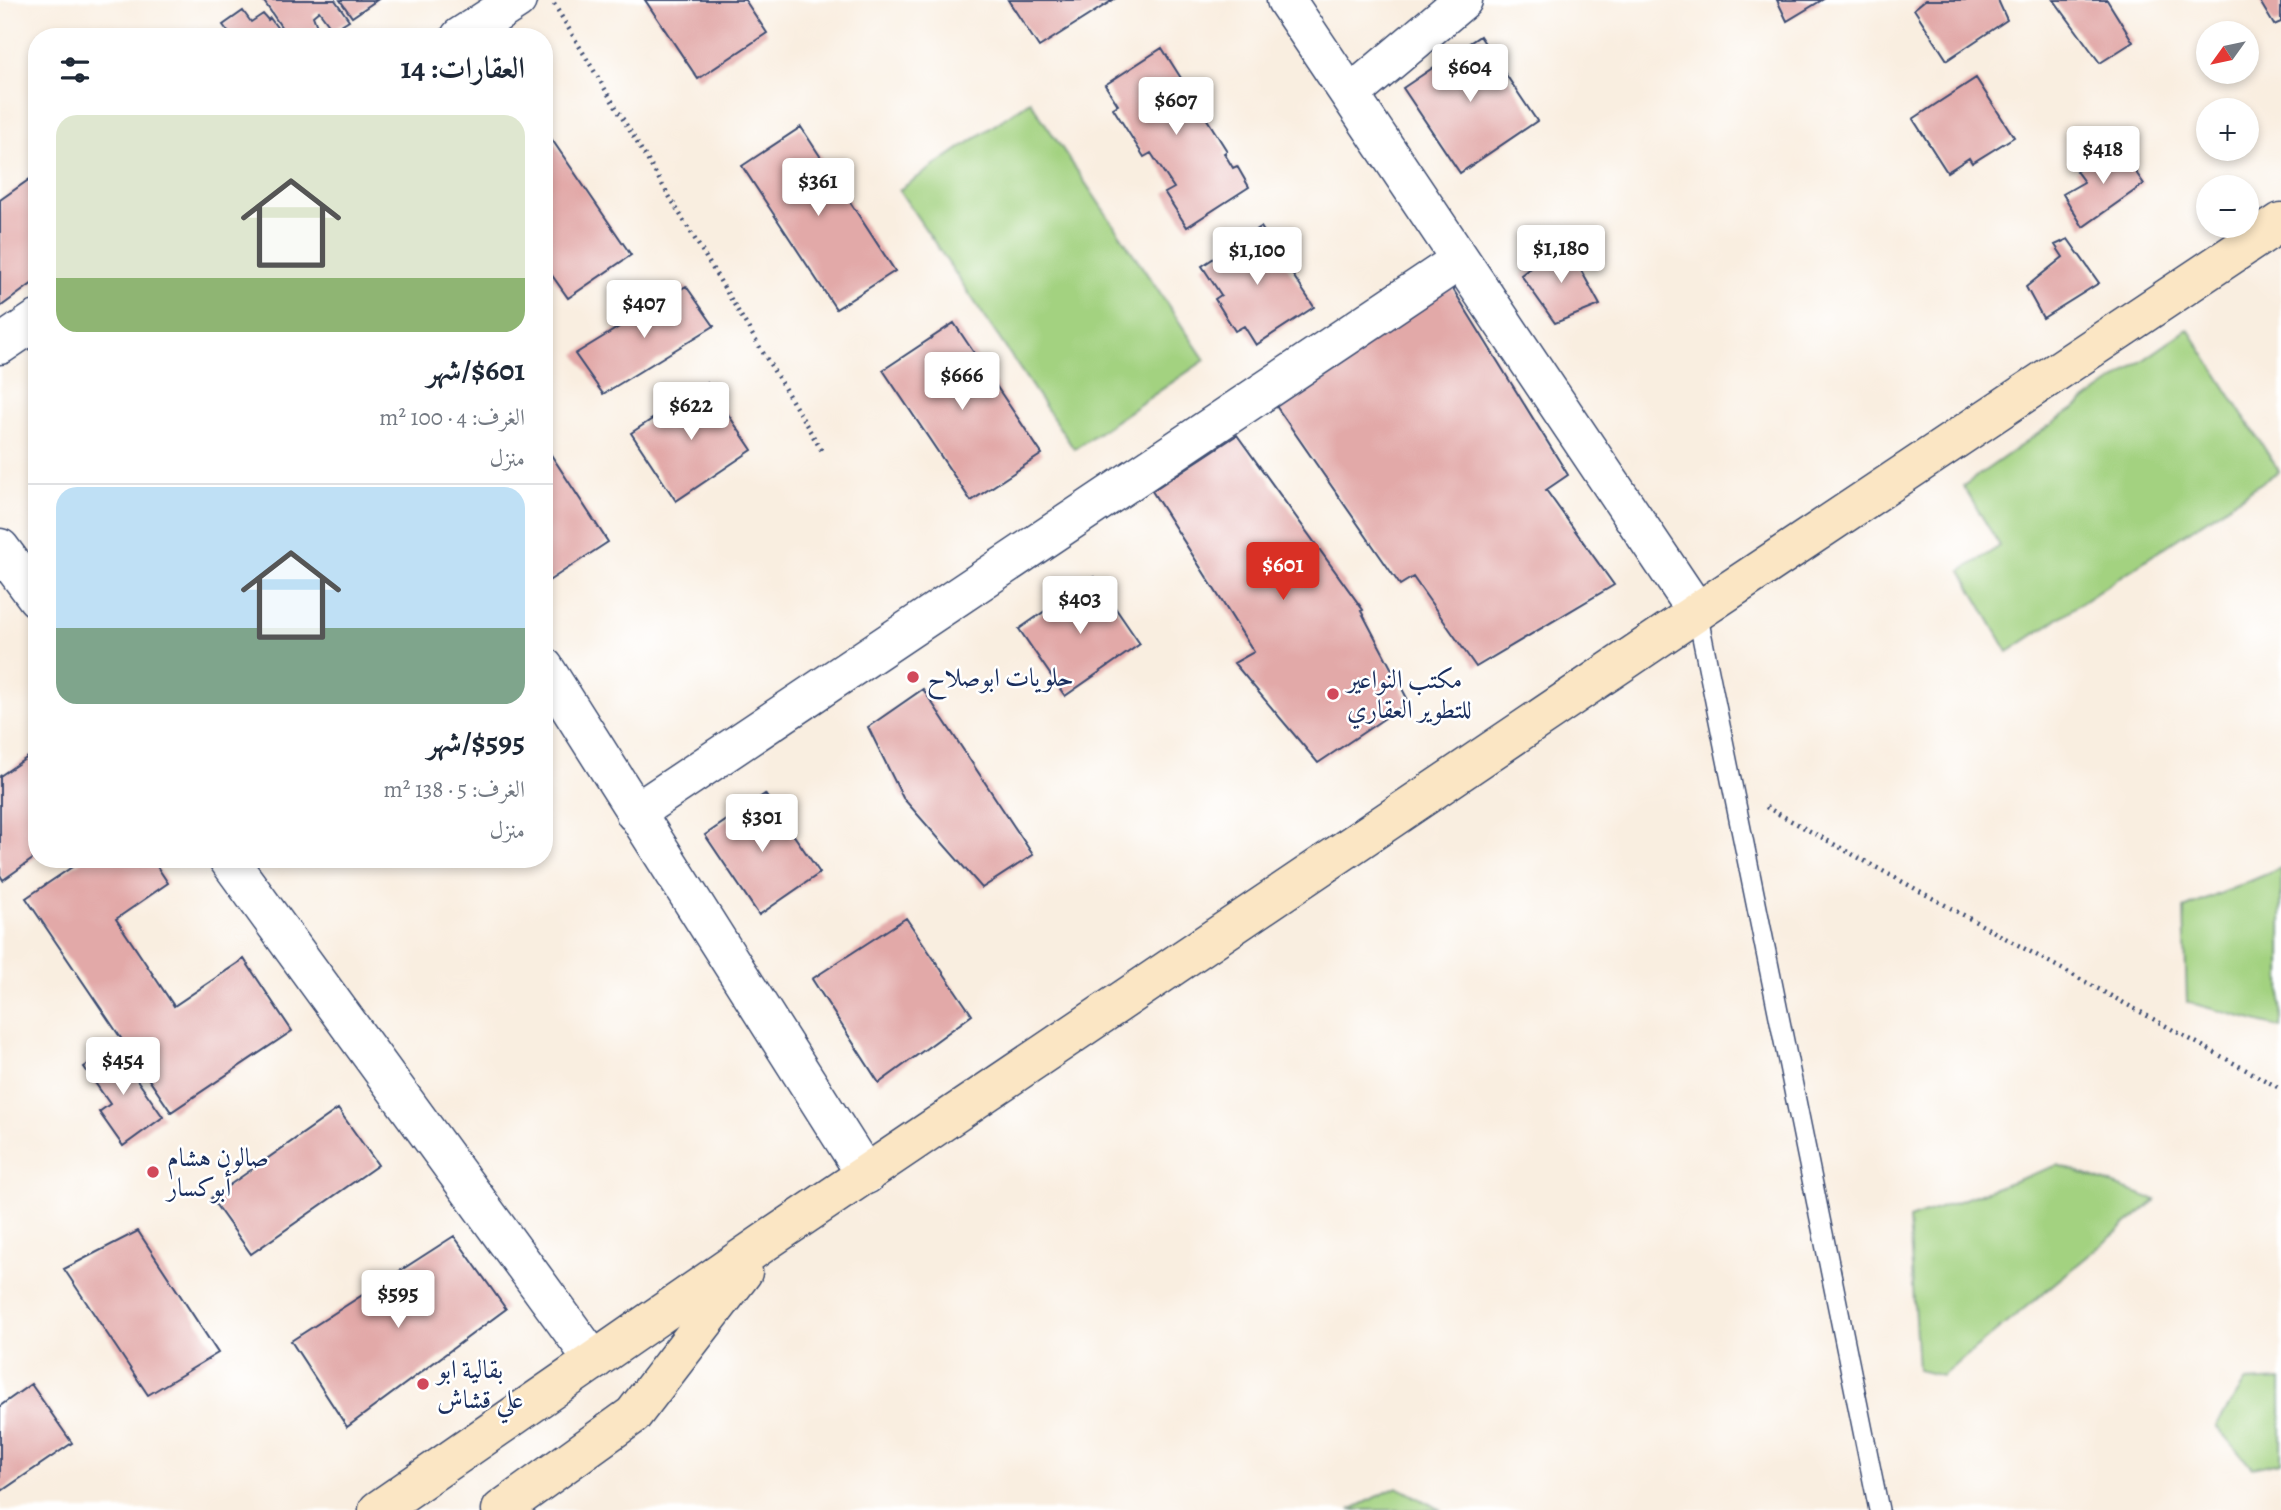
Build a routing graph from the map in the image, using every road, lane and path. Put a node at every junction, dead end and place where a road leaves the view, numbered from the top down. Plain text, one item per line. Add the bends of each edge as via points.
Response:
1 (517, 0) edge
2 (552, 0) edge
3 (1286, 0) edge
4 (1464, 0) edge
5 (474, 28) edge
6 (1350, 95) junction
7 (2281, 222) edge
8 (1460, 260) junction
9 (28, 326) edge
10 (0, 345) edge
11 (822, 451) dead end
12 (0, 548) edge
13 (28, 586) edge
14 (1697, 611) junction
15 (553, 681) edge
16 (1758, 803) dead end
17 (635, 813) junction
18 (235, 868) edge
19 (2281, 1089) edge
20 (866, 1175) junction
21 (765, 1242) junction
22 (594, 1361) junction
23 (377, 1510) edge
24 (501, 1510) edge
25 (1879, 1510) edge

1 - 5 street
2 - 11 path
3 - 6 street
4 - 6 street
6 - 8 street
7 - 14 street
8 - 14 street
8 - 17 street
9 - 10 street
12 - 13 street
14 - 20 street
14 - 25 lane
15 - 17 street
16 - 19 path
17 - 20 street
18 - 22 street
20 - 21 street
21 - 22 street
21 - 24 street via 633,1415
22 - 23 street

